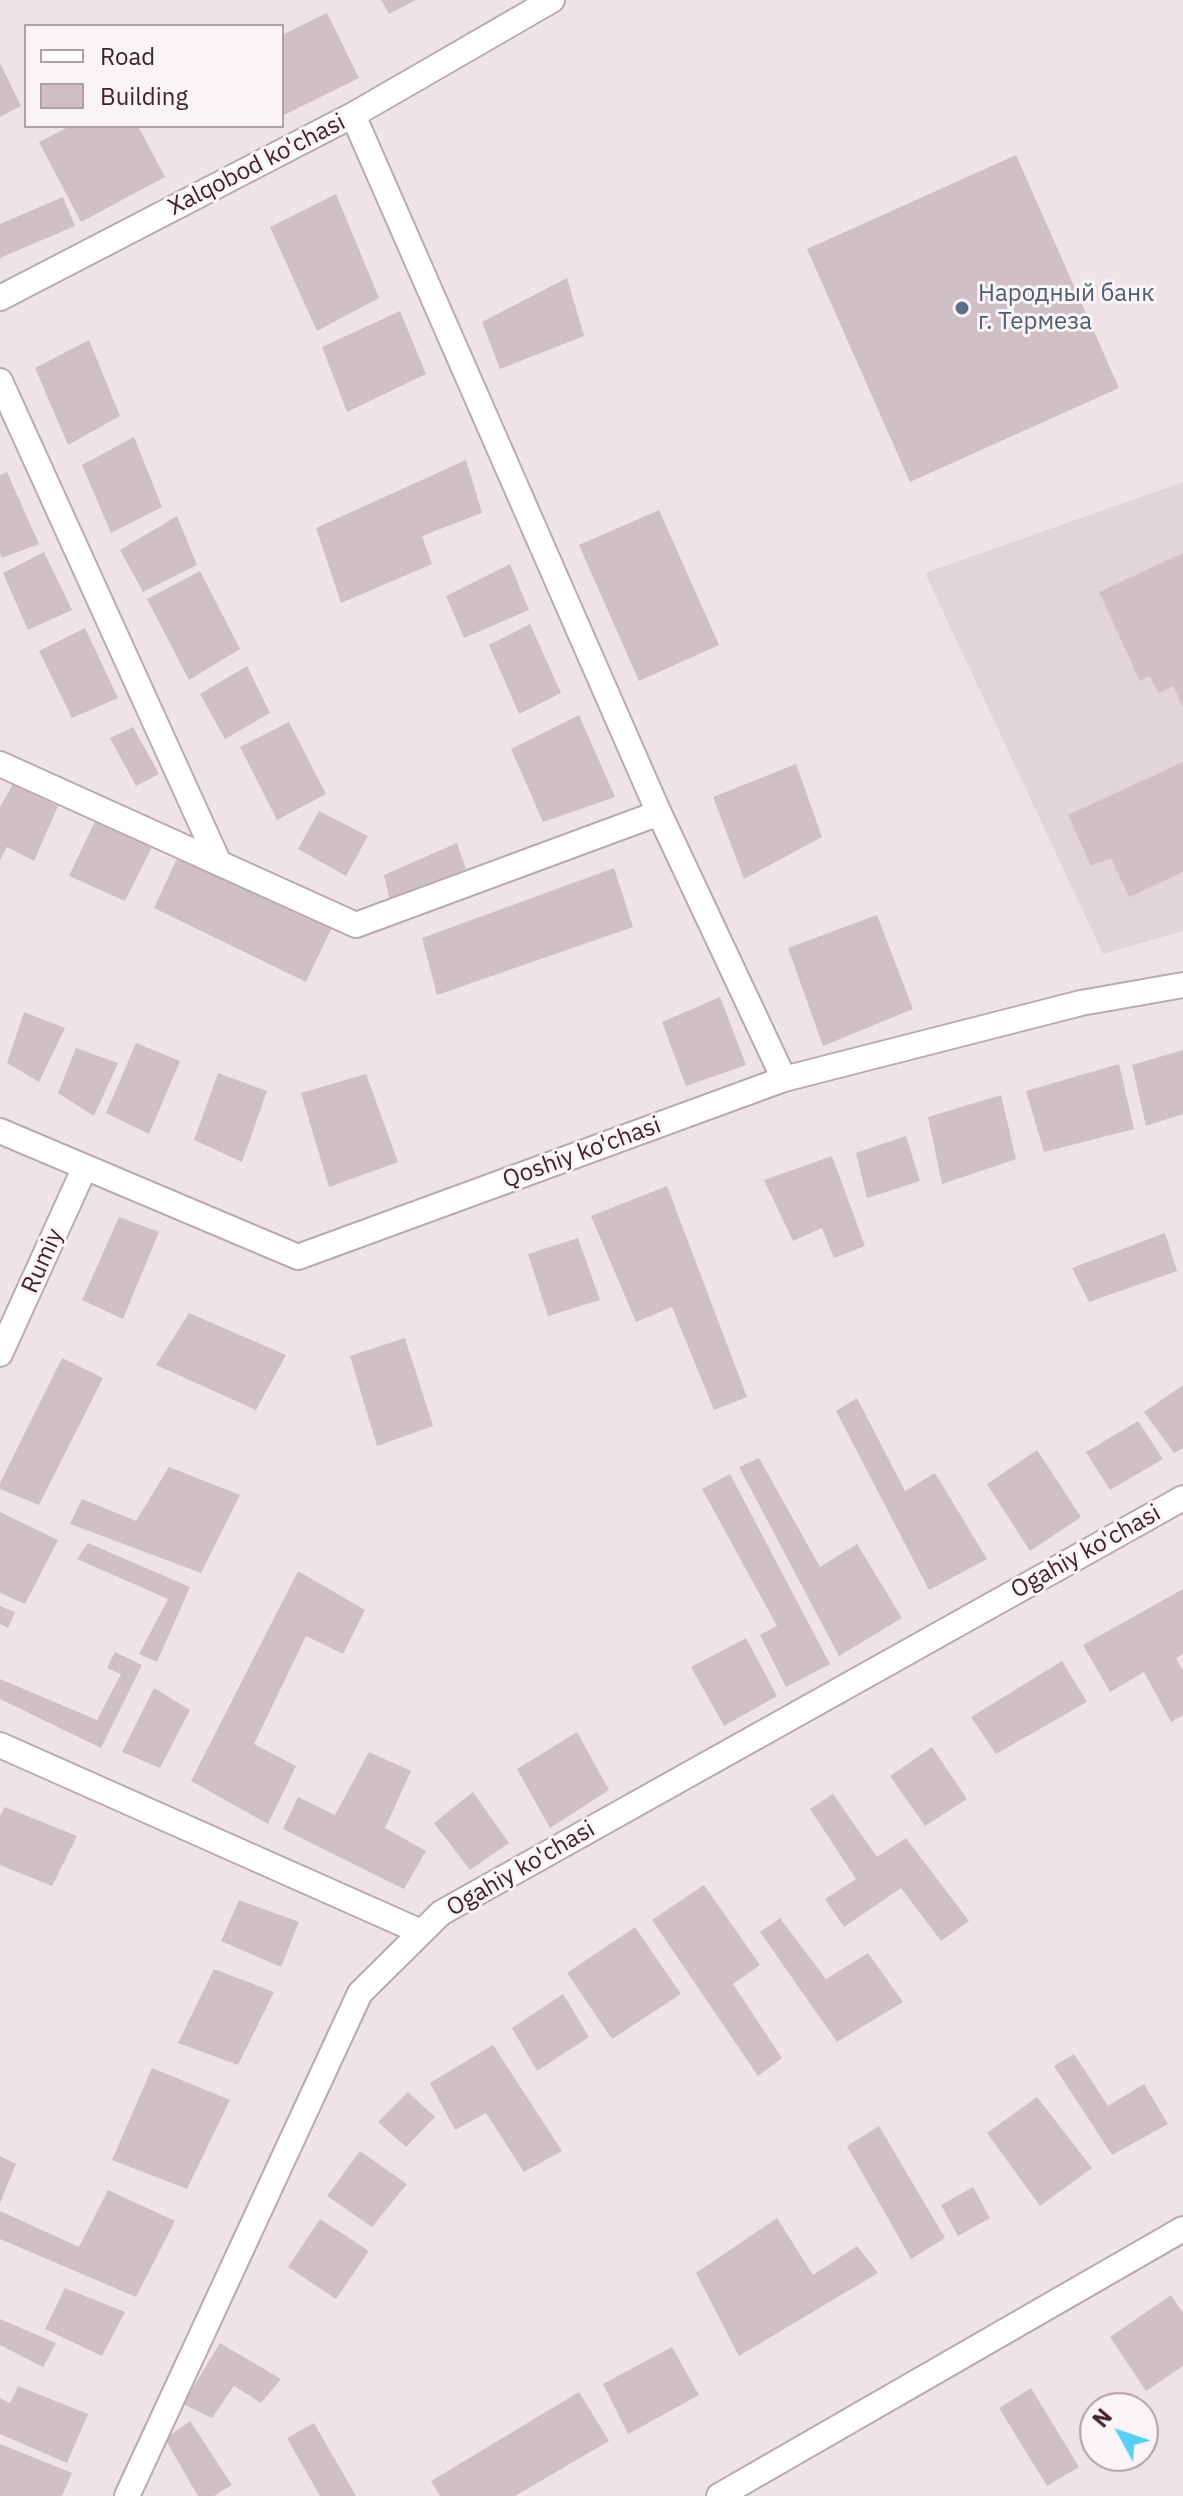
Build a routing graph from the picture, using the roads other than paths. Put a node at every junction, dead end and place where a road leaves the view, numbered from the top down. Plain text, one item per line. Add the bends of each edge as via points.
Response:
1 (552, 0) edge
2 (522, 6) edge
3 (353, 115) junction
4 (0, 298) edge
5 (0, 381) edge
6 (0, 764) edge
7 (659, 813) junction
8 (219, 863) junction
9 (1183, 985) edge
10 (784, 1079) junction
11 (0, 1131) edge
12 (85, 1167) junction
13 (0, 1354) edge
14 (1183, 1498) edge
15 (0, 1745) edge
16 (421, 1932) junction
17 (1183, 2229) edge
18 (127, 2496) edge
19 (719, 2496) edge

1 - 2 street, Xalqobod ko'chasi
2 - 3 street, Xalqobod ko'chasi
3 - 4 street, Xalqobod ko'chasi
3 - 7 street
5 - 8 street
6 - 8 street
7 - 8 street via 356,925
7 - 10 street
9 - 10 street, Qoshiy ko'chasi via 1081,1003
10 - 12 street, Qoshiy ko'chasi via 298,1257
11 - 12 street, Qoshiy ko'chasi
12 - 13 street, Rumiy
14 - 16 street, Ogahiy ko'chasi via 441,1913
15 - 16 street
16 - 18 street, Ogahiy ko'chasi via 360,1993
17 - 19 street

